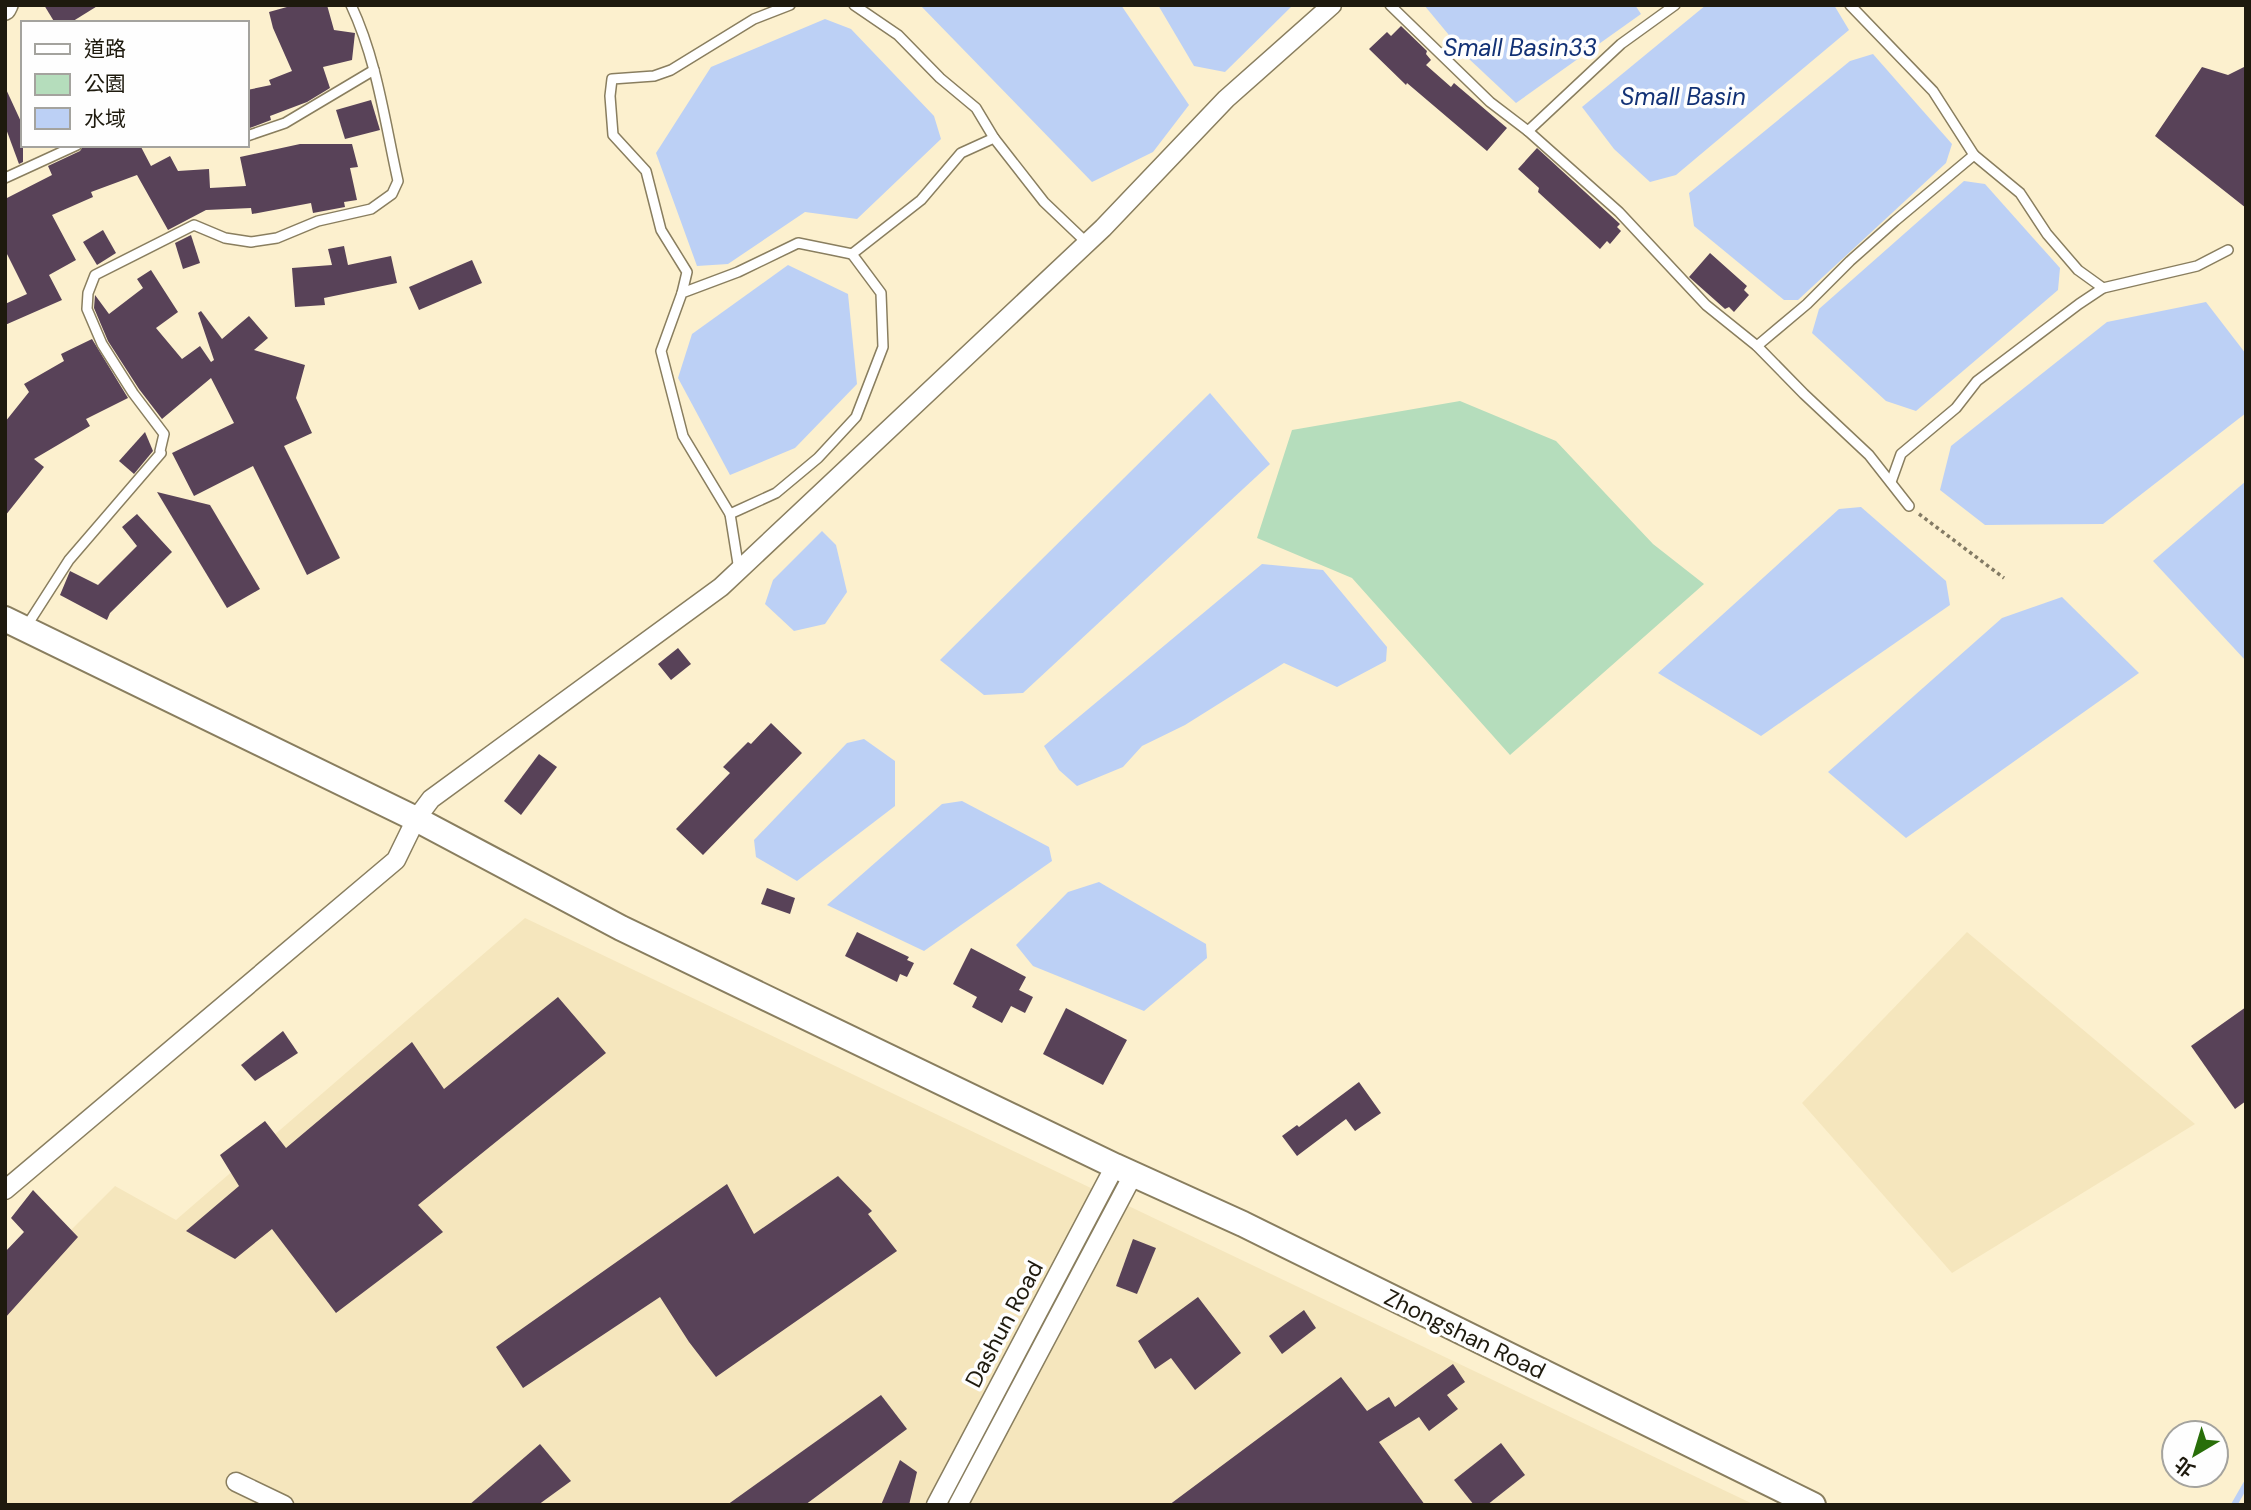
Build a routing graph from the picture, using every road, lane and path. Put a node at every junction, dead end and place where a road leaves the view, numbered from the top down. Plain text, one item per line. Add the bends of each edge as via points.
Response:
1 (351, 5) edge
2 (790, 5) edge
3 (854, 5) edge
4 (1332, 5) edge
5 (1390, 5) edge
6 (1675, 5) edge
7 (1850, 5) edge
8 (374, 70) junction
9 (1528, 131) junction
10 (248, 136) edge
11 (994, 138) junction
12 (73, 147) edge
13 (1974, 156) junction
14 (5, 178) edge
15 (1087, 243) junction
16 (2228, 250) dead end
17 (852, 254) junction
18 (2103, 288) junction
19 (682, 293) junction
20 (1757, 346) junction
21 (1891, 482) junction
22 (1909, 506) joint
23 (730, 514) junction
24 (739, 570) junction
25 (2004, 578) dead end
26 (15, 624) edge
27 (416, 819) junction
28 (1124, 1170) junction
29 (5, 1190) edge
30 (236, 1482) dead end
31 (284, 1505) edge
32 (936, 1505) edge
33 (958, 1505) edge
34 (1813, 1505) edge

1 - 8 lane
2 - 19 lane via 754,19 671,70 612,79 613,135 646,171 661,230 687,272
3 - 11 lane via 898,35 975,108
4 - 15 street via 1226,99
5 - 9 lane via 1489,102
6 - 9 lane via 1621,44
7 - 13 lane via 1933,91
8 - 10 lane via 285,122
8 - 26 lane via 398,181 381,202 277,238 251,242 225,238 194,225 95,275 87,309 132,393 164,434 161,453
9 - 20 lane via 1619,212 1706,305
11 - 15 lane via 1044,202
11 - 17 lane via 961,153 921,200
12 - 14 lane
13 - 18 lane via 2020,193 2078,270
13 - 20 lane
15 - 24 street
16 - 18 lane via 2197,265
17 - 19 lane via 798,243
17 - 23 lane via 881,293 883,347 856,417 818,458 776,493
18 - 21 lane via 1977,381 1956,408 1900,454
19 - 23 lane via 661,351 683,436
20 - 21 lane
21 - 22 lane
22 - 25 path
23 - 24 lane
24 - 27 street via 430,799
26 - 27 main road, Zhongshan Road
27 - 28 main road, Zhongshan Road via 621,928
27 - 29 street via 396,860
28 - 32 street, Dashun Road
28 - 33 street, Dashun Road
28 - 34 main road, Zhongshan Road
30 - 31 street

